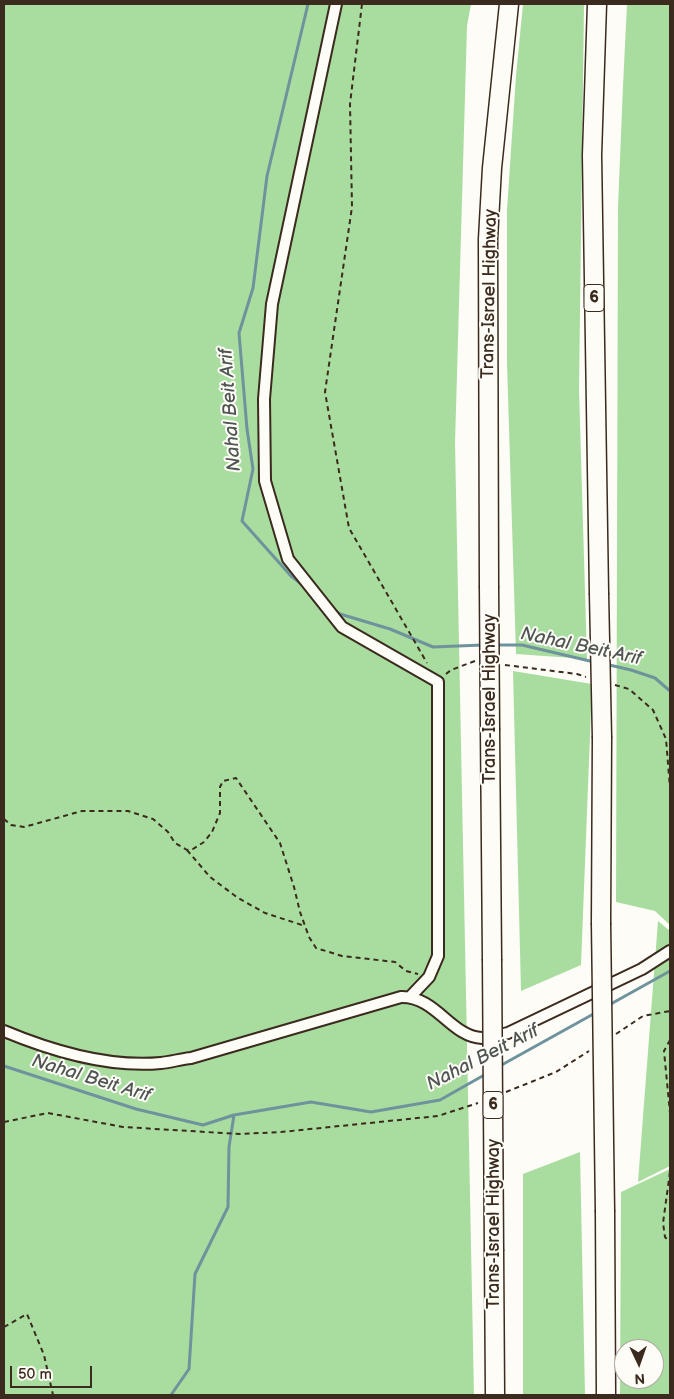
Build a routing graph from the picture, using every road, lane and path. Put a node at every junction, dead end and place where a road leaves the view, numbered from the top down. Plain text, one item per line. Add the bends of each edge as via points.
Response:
1 (336, 4) edge
2 (362, 4) edge
3 (510, 4) edge
4 (597, 4) edge
5 (476, 661) dead end
6 (504, 664) dead end
7 (585, 676) dead end
8 (438, 682) junction
9 (612, 684) dead end
10 (670, 788) edge
11 (4, 819) edge
12 (187, 850) junction
13 (305, 926) junction
14 (670, 951) edge
15 (429, 976) junction
16 (410, 997) junction
17 (670, 1011) edge
18 (4, 1031) edge
19 (612, 1036) dead end
20 (670, 1040) edge
21 (596, 1047) dead end
22 (502, 1094) dead end
23 (484, 1101) dead end
24 (670, 1113) edge
25 (4, 1122) edge
26 (670, 1172) edge
27 (670, 1242) edge
28 (4, 1327) edge
29 (53, 1395) edge
30 (495, 1395) edge
31 (606, 1395) edge

1 - 8 street via 272,304 264,399 265,481 288,559 342,627
2 - 8 path via 350,104 352,207 325,392 349,528
3 - 30 highway, Trans-Israel Highway / 6, bridge via 492,168 488,239
4 - 31 highway, 6, bridge via 592,155 602,738
5 - 8 path via 451,670
6 - 7 path
8 - 15 street via 438,956
9 - 10 path via 629,689 653,710 666,739
11 - 12 path via 11,825 24,827 82,811 128,811 153,819 175,843
12 - 13 path via 210,877 238,898 265,913
12 - 13 path via 204,842 212,832 220,813 220,787 223,781 236,778 280,843
13 - 15 path via 316,948 342,956 395,962 406,971
14 - 16 street via 642,969 508,1033 493,1037 467,1035 433,1008
15 - 16 street
16 - 18 street via 192,1058 160,1063 125,1063 81,1057
17 - 19 path via 643,1016
20 - 24 path via 664,1051
21 - 22 path via 556,1072
23 - 25 path via 438,1116 240,1134 123,1127 48,1112
26 - 27 path via 663,1223 665,1237
28 - 29 path via 27,1314 44,1355

